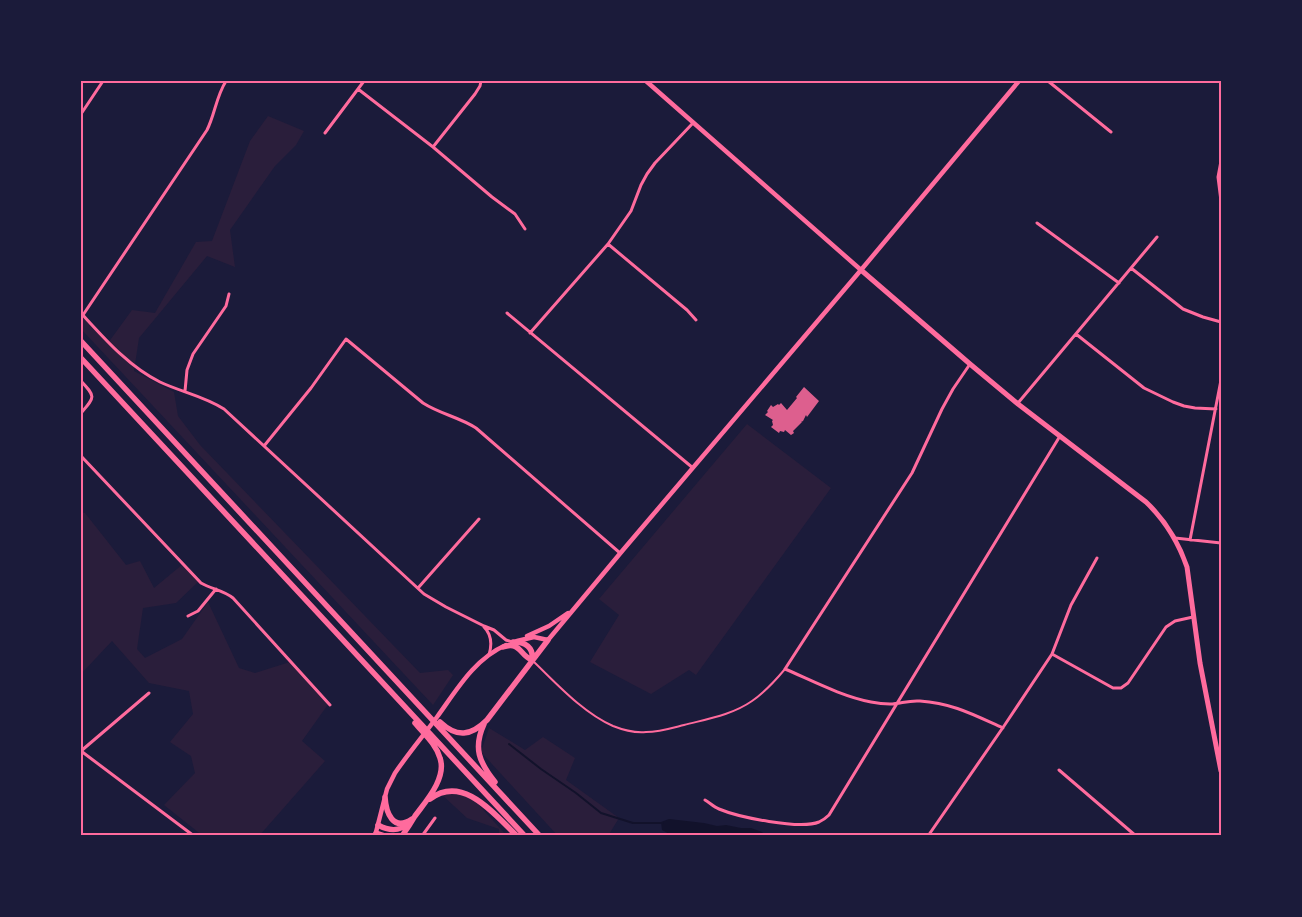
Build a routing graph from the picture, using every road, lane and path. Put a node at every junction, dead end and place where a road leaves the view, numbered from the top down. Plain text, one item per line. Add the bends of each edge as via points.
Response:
1 (103, 81) edge
2 (226, 81) edge
3 (364, 81) edge
4 (481, 81) edge
5 (646, 81) edge
6 (1019, 81) edge
7 (1048, 81) edge
8 (358, 89) junction
9 (81, 114) edge
10 (693, 123) junction
11 (1111, 132) dead end
12 (325, 133) dead end
13 (433, 147) junction
14 (1221, 161) edge
15 (1221, 201) edge
16 (1036, 223) dead end
17 (524, 229) dead end
18 (1157, 236) dead end
19 (608, 244) junction
20 (1131, 268) junction
21 (860, 270) junction
22 (1119, 282) junction
23 (229, 294) dead end
24 (507, 313) dead end
25 (82, 314) edge
26 (696, 320) dead end
27 (1221, 322) edge
28 (530, 333) junction
29 (1076, 334) junction
30 (81, 341) edge
31 (81, 358) edge
32 (970, 364) junction
33 (1221, 380) edge
34 (81, 381) edge
35 (185, 391) junction
36 (1018, 404) junction
37 (1216, 409) junction
38 (81, 413) edge
39 (1060, 436) junction
40 (264, 446) junction
41 (81, 456) edge
42 (693, 468) junction
43 (479, 519) dead end
44 (1175, 538) junction
45 (1190, 540) junction
46 (1221, 543) edge
47 (620, 553) junction
48 (1097, 558) dead end
49 (418, 588) junction
50 (216, 589) junction
51 (578, 604) junction
52 (188, 616) dead end
53 (1193, 617) junction
54 (484, 626) junction
55 (548, 640) junction
56 (513, 642) junction
57 (502, 647) junction
58 (1052, 654) junction
59 (489, 655) junction
60 (532, 660) junction
61 (364, 662) junction
62 (785, 669) junction
63 (404, 688) junction
64 (149, 693) dead end
65 (897, 703) junction
66 (330, 705) dead end
67 (487, 720) junction
68 (1003, 728) junction
69 (81, 751) edge
70 (1059, 770) dead end
71 (1221, 771) edge
72 (385, 797) junction
73 (705, 800) dead end
74 (424, 804) junction
75 (414, 818) junction
76 (435, 818) dead end
77 (529, 823) junction
78 (378, 825) junction
79 (404, 833) edge
80 (375, 834) edge
81 (194, 836) edge
82 (385, 836) edge
83 (398, 836) edge
84 (422, 836) edge
85 (517, 836) edge
86 (525, 836) edge
87 (540, 836) edge
88 (928, 836) edge
89 (1136, 836) edge

1 - 9 street
2 - 25 street via 207,130
3 - 8 street
4 - 13 street via 475,94
5 - 10 main road
6 - 21 main road
7 - 11 street
8 - 12 street
8 - 13 street
10 - 19 street via 647,174 631,211
10 - 21 main road
13 - 17 street via 515,214
14 - 15 street via 1218,177
16 - 22 street
18 - 20 street
19 - 26 street
19 - 28 street
20 - 22 street
20 - 27 street via 1183,309
21 - 32 main road
21 - 42 main road
22 - 29 street
23 - 35 street via 226,306 193,354
24 - 28 street
25 - 35 street via 138,368 159,382
28 - 42 street
29 - 36 street
29 - 37 street via 1144,388 1184,406
30 - 63 highway
31 - 61 highway
32 - 36 main road
32 - 62 street via 953,388 912,473
33 - 37 street
34 - 38 street via 90,390 92,398
35 - 40 street via 224,409
36 - 39 main road
37 - 45 street
39 - 44 main road via 1146,502
39 - 65 street
40 - 47 street via 346,339 423,403 476,428
40 - 49 street
41 - 50 street via 201,583
42 - 47 main road
43 - 49 street
44 - 45 street
44 - 53 main road via 1187,567
45 - 46 street
47 - 51 main road
48 - 58 street via 1070,605
49 - 54 street via 438,603
50 - 52 street via 198,611
50 - 66 street via 232,598
51 - 55 main road
51 - 56 main road via 556,622
53 - 58 street via 1166,627 1128,683 1121,688 1113,688
53 - 71 main road
54 - 56 street
54 - 59 street via 490,637
55 - 56 main road via 534,637
55 - 60 highway
56 - 57 main road
56 - 60 highway via 527,645
57 - 59 main road
57 - 60 highway via 515,646
58 - 68 street
59 - 72 main road via 475,667 438,714 395,773
60 - 62 lane via 580,705 604,722 623,730 645,732 721,716 744,706
60 - 67 highway
61 - 74 highway via 430,740 440,757 440,775
61 - 86 highway
62 - 65 street via 848,696 871,702
63 - 67 highway via 454,732 472,732
63 - 77 highway
64 - 69 street
65 - 68 street via 944,704
65 - 73 street via 829,815 819,822 770,822 725,811
67 - 77 highway via 479,740 481,760
68 - 88 street
69 - 81 street
70 - 89 street
72 - 75 highway via 387,813 393,821 402,823
72 - 78 main road
74 - 75 highway
74 - 85 highway via 438,793 463,792 482,804
75 - 78 highway via 397,830
75 - 79 highway
76 - 84 street
77 - 87 highway
78 - 80 main road
79 - 83 highway
80 - 82 highway

